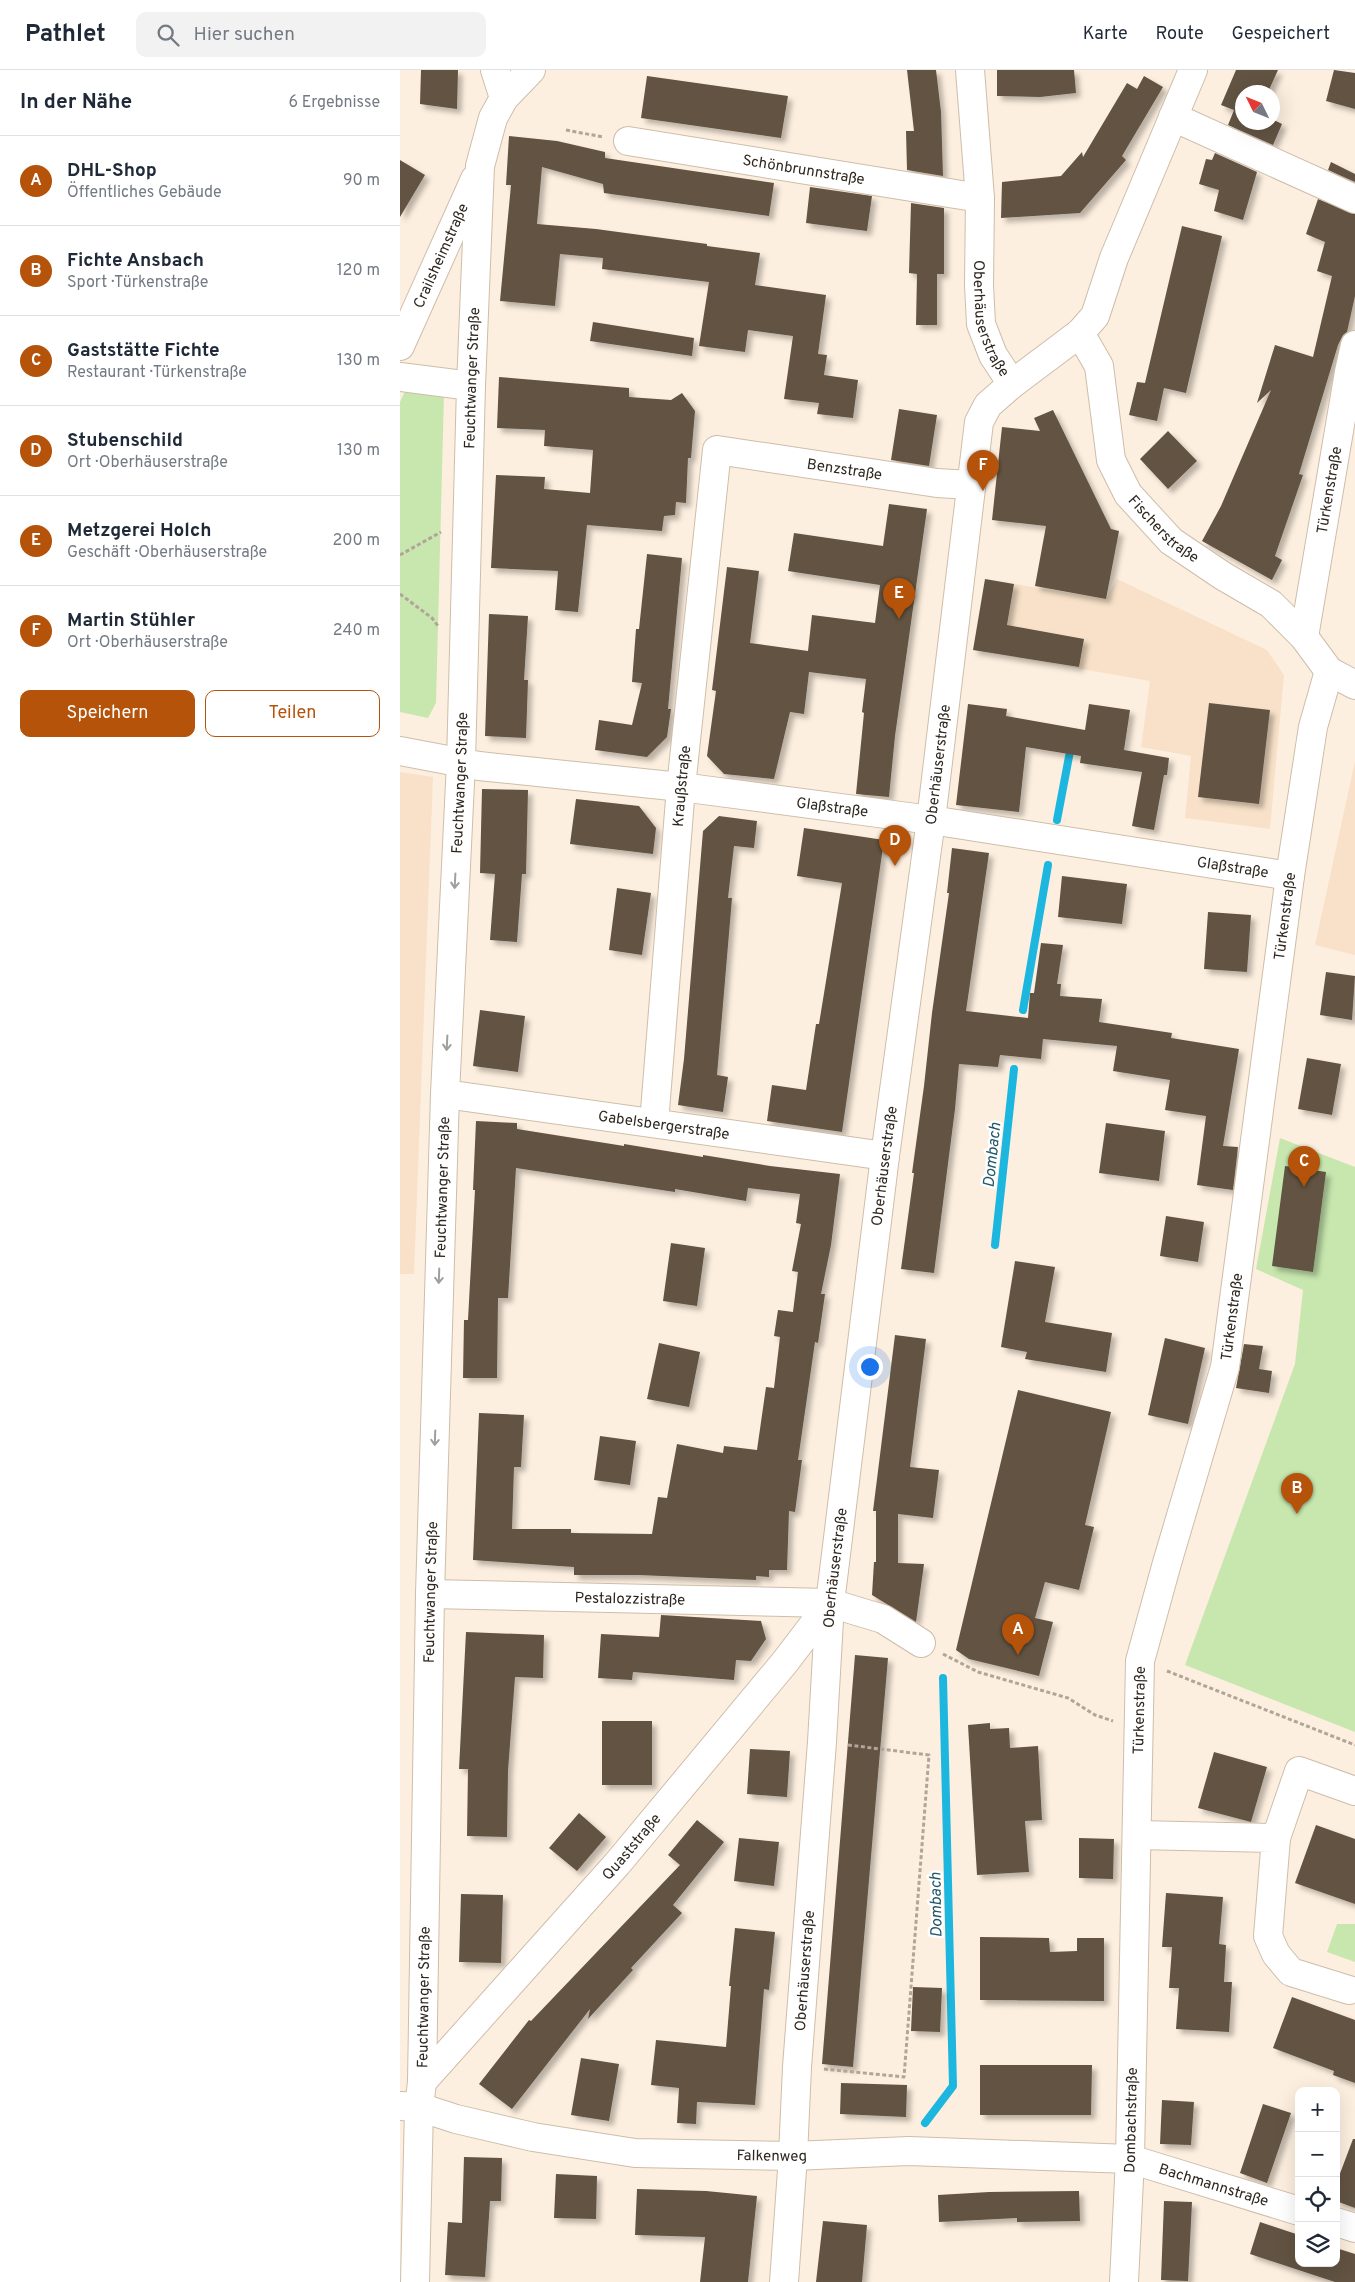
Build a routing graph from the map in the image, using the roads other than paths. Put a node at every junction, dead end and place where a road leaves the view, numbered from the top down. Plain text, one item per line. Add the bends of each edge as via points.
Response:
1 (495, 70) edge
2 (531, 70) edge
3 (970, 70) edge
4 (1193, 70) edge
5 (504, 98) junction
6 (1173, 117) junction
7 (628, 141) road end
8 (480, 166) junction
9 (980, 198) junction
10 (1355, 199) edge
11 (1080, 333) junction
12 (1355, 345) edge
13 (400, 346) edge
14 (400, 377) edge
15 (1012, 384) junction
16 (471, 386) junction
17 (717, 450) joint
18 (971, 486) junction
19 (1304, 636) junction
20 (1329, 671) junction
21 (1355, 685) edge
22 (400, 751) edge
23 (461, 762) junction
24 (681, 788) junction
25 (931, 820) junction
26 (1290, 876) junction
27 (445, 1094) junction
28 (654, 1123) junction
29 (885, 1156) junction
30 (430, 1594) junction
31 (830, 1603) junction
32 (921, 1643) road end
33 (1355, 1791) edge
34 (1136, 1836) junction
35 (1276, 1838) junction
36 (412, 1954) edge
37 (1134, 1958) joint
38 (1348, 2001) edge
39 (413, 2098) edge
40 (794, 2156) junction
41 (1130, 2159) junction
42 (409, 2180) edge
43 (1295, 2210) edge
44 (1340, 2223) edge
45 (1355, 2228) edge
46 (415, 2282) edge
47 (784, 2282) edge
48 (1124, 2282) edge

1 - 5 street
2 - 5 street, Feuchtwanger Straße
3 - 9 street, Oberhäuserstraße
4 - 6 street
5 - 8 street, Feuchtwanger Straße via 493,118
6 - 10 street
6 - 11 street via 1114,258 1095,316
7 - 9 street, Schönbrunnstraße
8 - 13 street, Crailsheimstraße
8 - 16 street, Feuchtwanger Straße
9 - 15 street, Oberhäuserstraße via 981,324 994,355
11 - 15 street
11 - 19 street, Fischerstraße via 1099,366 1111,460 1128,494 1171,540 1271,604
12 - 19 street, Türkenstraße
14 - 16 street
15 - 18 street, Oberhäuserstraße via 988,405 979,422
16 - 23 street, Feuchtwanger Straße
17 - 18 street, Benzstraße
17 - 24 street, Kraußstraße
18 - 25 street, Oberhäuserstraße
19 - 20 street, Fischerstraße
20 - 21 street
20 - 26 street, Türkenstraße via 1313,727
22 - 23 street, Glaßstraße
23 - 24 street, Glaßstraße
23 -> 27 street, Feuchtwanger Straße
24 - 25 street, Glaßstraße
24 - 28 street, Kraußstraße
25 - 26 street, Glaßstraße
25 - 29 street, Oberhäuserstraße
26 - 34 street, Türkenstraße via 1225,1367 1140,1661
27 - 28 street, Gabelsbergerstraße
27 -> 30 street, Feuchtwanger Straße
28 - 29 street, Gabelsbergerstraße
29 - 31 street, Oberhäuserstraße
30 - 31 street, Pestalozzistraße
30 - 36 street, Feuchtwanger Straße
31 - 32 street, Pestalozzistraße via 883,1619
31 - 39 street, Quaststraße via 618,1864
31 - 40 street, Oberhäuserstraße via 797,2067
33 - 35 street via 1300,1771
34 - 35 street
34 - 37 street, Türkenstraße
35 - 38 street via 1268,1936 1276,1954 1291,1972
36 - 39 street, Feuchtwanger Straße
37 - 41 street, Dombachstraße
39 - 40 street, Falkenweg via 456,2119 534,2137 635,2153
39 - 42 street, Feuchtwanger Straße
40 - 41 street, Falkenweg via 928,2152
40 - 47 street, Oberhäuserstraße
41 - 43 street, Bachmannstraße
41 - 48 street, Dombachstraße
42 - 46 street, Feuchtwanger Straße
44 - 45 street

